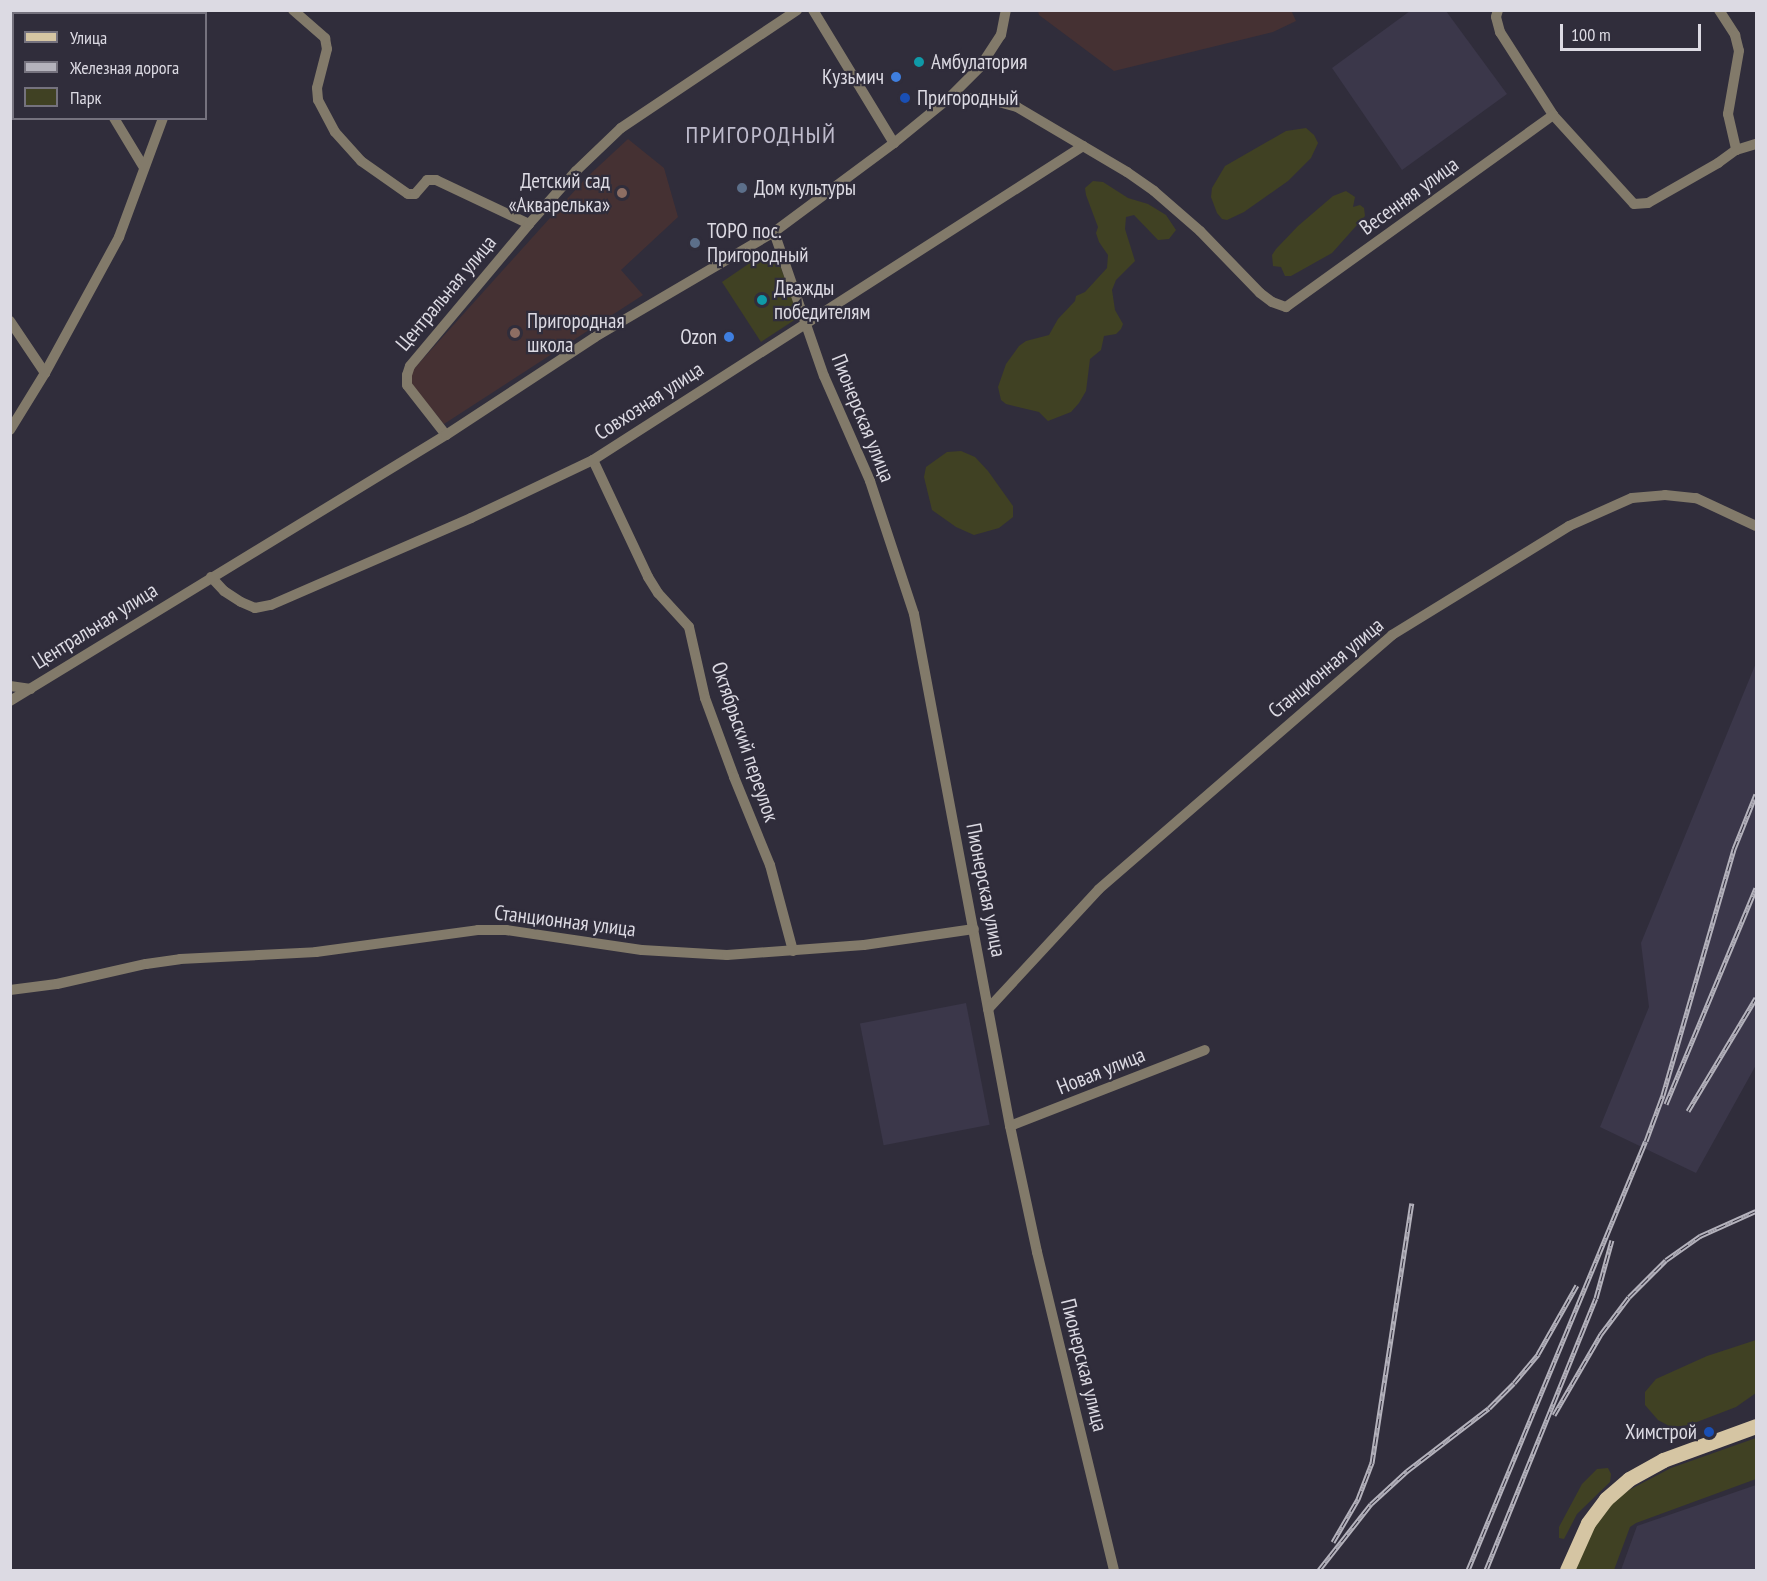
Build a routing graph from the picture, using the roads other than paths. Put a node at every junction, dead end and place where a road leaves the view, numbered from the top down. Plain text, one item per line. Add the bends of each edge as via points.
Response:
1 (293, 10) edge
2 (797, 10) edge
3 (813, 10) edge
4 (1006, 10) edge
5 (1498, 10) edge
6 (1719, 10) edge
7 (949, 98) junction
8 (1553, 116) junction
9 (115, 120) edge
10 (162, 120) edge
11 (894, 143) junction
12 (1756, 144) edge
13 (1083, 146) junction
14 (1736, 150) junction
15 (143, 166) junction
16 (528, 224) junction
17 (774, 232) junction
18 (10, 321) edge
19 (807, 321) junction
20 (45, 373) junction
21 (10, 430) edge
22 (446, 435) junction
23 (593, 460) junction
24 (1756, 526) edge
25 (211, 577) junction
26 (10, 686) edge
27 (31, 689) junction
28 (10, 701) edge
29 (974, 929) junction
30 (794, 951) junction
31 (10, 990) edge
32 (988, 1009) junction
33 (1205, 1050) dead end
34 (1010, 1126) junction
35 (1756, 1426) edge
36 (1114, 1570) edge
37 (1567, 1570) edge

1 - 16 street via 325,38 327,49 317,88 318,100 335,132 361,161 408,194 415,194 428,180 436,180
2 - 16 street, Центральная улица via 621,128
3 - 11 street
4 - 7 street, Центральная улица via 1000,35 980,68
5 - 8 street via 1500,32
6 - 14 street via 1735,35 1739,51 1728,114
7 - 11 street, Центральная улица
7 - 13 street via 1007,103
8 - 13 street, Весенняя улица via 1286,307 1260,293 1200,231 1154,191
8 - 14 street via 1634,204 1648,203
9 - 15 street
10 - 15 street
11 - 17 street, Центральная улица
12 - 14 street
13 - 19 street, Совхозная улица
15 - 20 street via 119,237
16 - 22 street, Центральная улица via 410,366 407,385
17 - 19 street, Пионерская улица
17 - 22 street, Центральная улица via 595,337
18 - 20 street
19 - 23 street, Совхозная улица
19 - 29 street, Пионерская улица via 824,376 870,481 914,614
20 - 21 street
22 - 25 street, Центральная улица
23 - 25 street, Совхозная улица via 471,518 271,604 255,608 241,602
23 - 30 street, Октябрьский переулок via 648,577 689,627 705,698 770,865
24 - 32 street, Станционная улица via 1696,498 1632,498 1569,525 1469,587 1380,645 1099,889
25 - 27 street, Центральная улица
26 - 27 street
27 - 28 street, Центральная улица
29 - 30 street, Станционная улица
29 - 32 street, Пионерская улица
30 - 31 street, Станционная улица via 727,955 642,950 506,930 478,930 316,952 180,959
32 - 34 street, Пионерская улица
33 - 34 street, Новая улица
34 - 36 street, Пионерская улица
35 - 37 main road via 1663,1460 1629,1479 1596,1511

